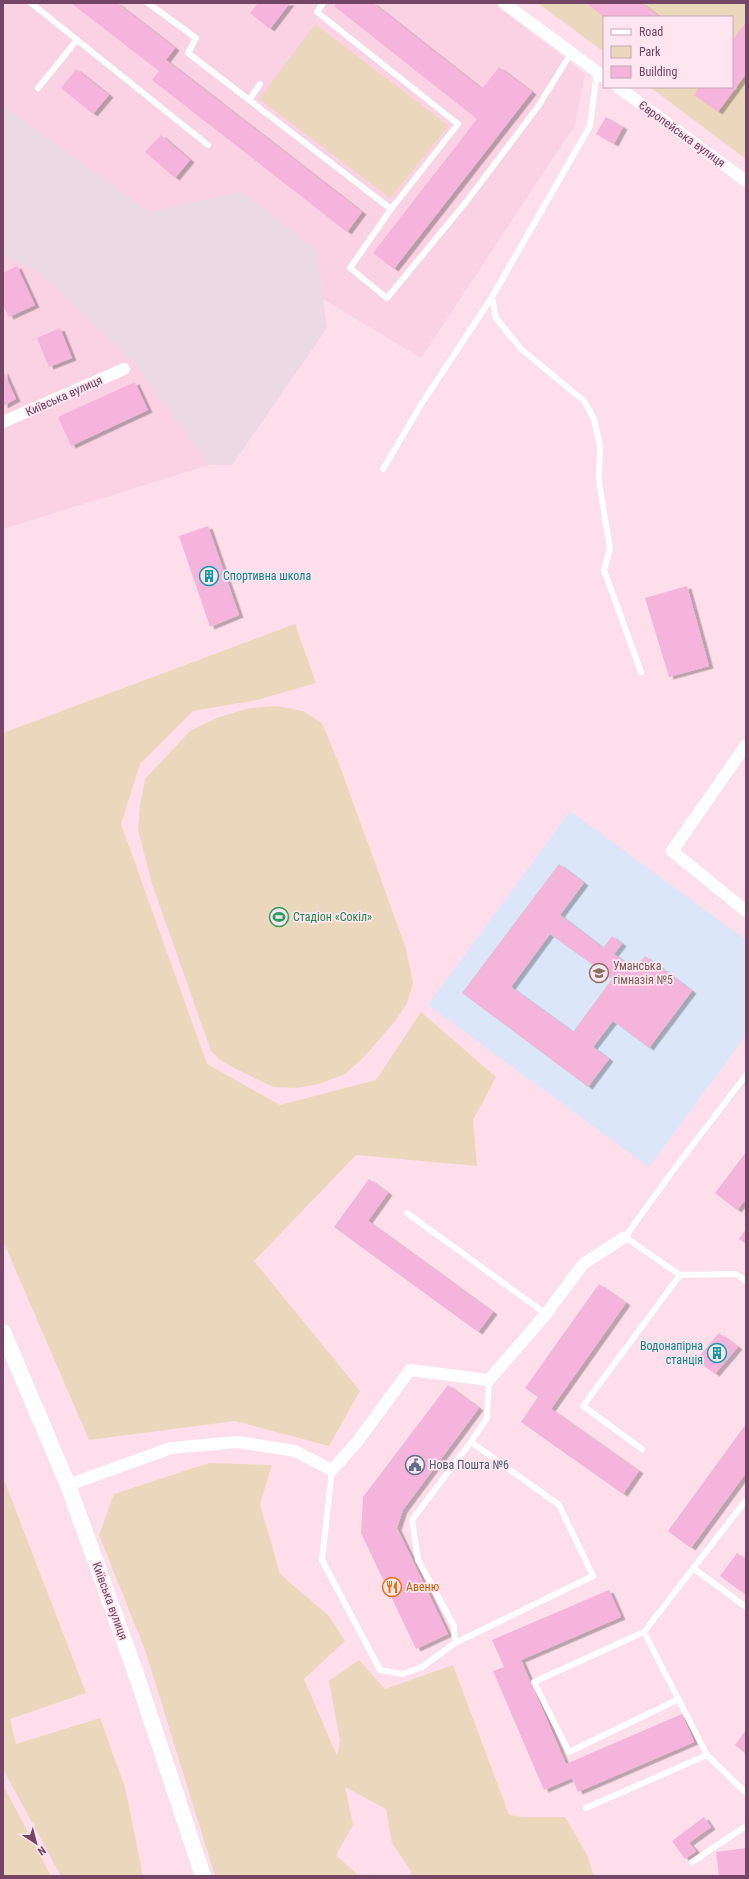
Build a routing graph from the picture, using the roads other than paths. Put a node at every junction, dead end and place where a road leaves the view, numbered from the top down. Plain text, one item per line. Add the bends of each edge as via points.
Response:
1 (31, 3) edge
2 (148, 3) edge
3 (323, 3) edge
4 (504, 3) edge
5 (77, 40) junction
6 (571, 53) junction
7 (601, 74) edge
8 (260, 84) dead end
9 (38, 88) dead end
10 (619, 88) edge
11 (250, 100) junction
12 (208, 145) dead end
13 (746, 181) edge
14 (391, 210) junction
15 (492, 297) junction
16 (124, 369) dead end
17 (3, 422) edge
18 (383, 469) dead end
19 (641, 672) dead end
20 (746, 745) edge
21 (746, 911) edge
22 (746, 1075) edge
23 (407, 1213) dead end
24 (625, 1237) junction
25 (680, 1274) junction
26 (746, 1281) edge
27 (546, 1314) junction
28 (3, 1332) edge
29 (489, 1380) junction
30 (471, 1442) junction
31 (642, 1450) dead end
32 (332, 1470) junction
33 (68, 1485) junction
34 (746, 1500) edge
35 (693, 1568) junction
36 (746, 1607) edge
37 (644, 1632) junction
38 (455, 1643) junction
39 (679, 1700) junction
40 (707, 1755) junction
41 (746, 1793) edge
42 (586, 1808) dead end
43 (746, 1826) edge
44 (692, 1862) dead end
45 (203, 1876) edge

1 - 5 lane
2 - 11 lane via 196,38 188,54
3 - 14 lane via 317,12 458,124
4 - 6 street
5 - 9 lane
5 - 12 lane
6 - 7 street
6 - 14 lane via 535,111 466,202 387,298 350,268
7 - 15 lane via 590,126
8 - 11 lane
10 - 13 street, Європейська вулиця
11 - 14 lane
15 - 18 lane
15 - 19 lane via 496,318 521,349 584,401 594,419 600,446 599,482 610,548 604,570
16 - 17 street, Київська вулиця
20 - 21 street via 672,851
22 - 24 lane
23 - 27 lane
24 - 25 lane
24 - 27 street via 583,1264
25 - 26 lane via 736,1274
25 - 31 lane via 583,1406
27 - 29 street
28 - 33 main road, Київська вулиця
29 - 30 lane via 487,1418
29 - 32 street via 410,1370 357,1442
30 - 38 lane via 412,1520 418,1560 454,1626
30 - 38 lane via 559,1505 593,1576
32 - 33 street via 295,1451 238,1442 171,1448
32 - 38 lane via 322,1560 380,1670 403,1674 422,1667
33 - 45 main road, Київська вулиця via 135,1670
34 - 35 lane
35 - 36 lane
35 - 37 lane
37 - 39 lane
37 - 39 lane via 534,1682 569,1752
39 - 40 lane
40 - 41 lane
40 - 42 lane
43 - 44 lane

